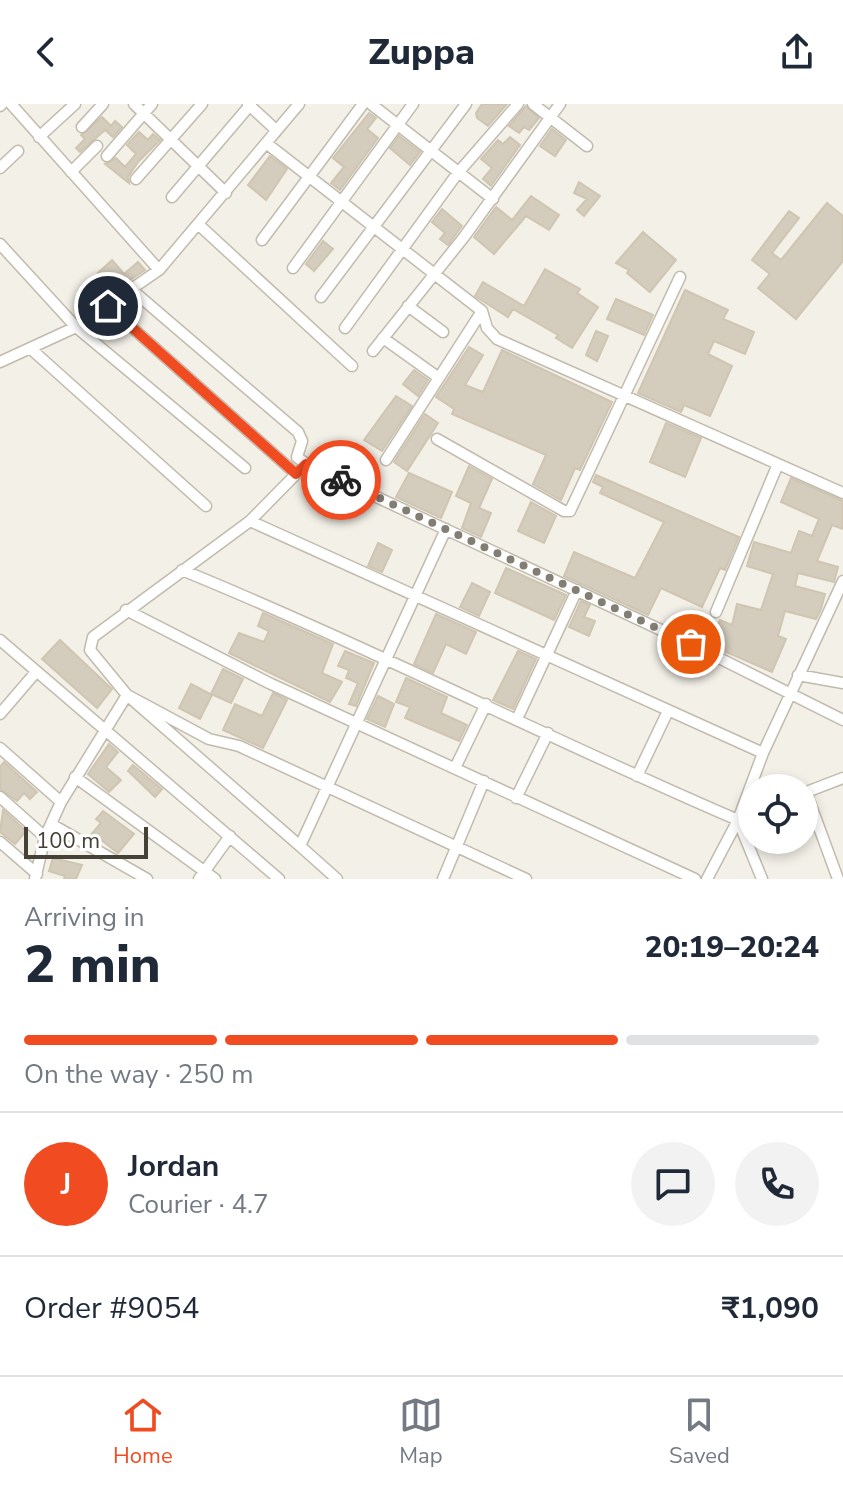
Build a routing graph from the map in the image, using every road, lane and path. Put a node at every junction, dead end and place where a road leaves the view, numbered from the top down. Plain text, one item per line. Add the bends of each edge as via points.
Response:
1 (11, 104) edge
2 (75, 104) edge
3 (103, 104) edge
4 (134, 104) edge
5 (152, 104) edge
6 (202, 104) edge
7 (299, 104) edge
8 (363, 104) edge
9 (371, 104) edge
10 (413, 104) edge
11 (466, 104) edge
12 (518, 104) edge
13 (533, 104) edge
14 (560, 104) edge
15 (249, 105) edge
16 (144, 114) junction
17 (550, 117) junction
18 (396, 125) junction
19 (82, 127) dead end
20 (276, 130) junction
21 (39, 137) junction
22 (172, 139) junction
23 (266, 143) junction
24 (97, 146) dead end
25 (587, 146) dead end
26 (430, 150) junction
27 (18, 151) dead end
28 (107, 156) dead end
29 (198, 165) junction
30 (0, 168) edge
31 (71, 172) junction
32 (457, 174) junction
33 (306, 177) junction
34 (136, 179) dead end
35 (226, 193) junction
36 (172, 197) dead end
37 (493, 199) junction
38 (343, 205) junction
39 (199, 225) junction
40 (374, 229) junction
41 (262, 240) dead end
42 (1, 247) edge
43 (403, 250) junction
44 (293, 268) dead end
45 (159, 270) junction
46 (433, 274) junction
47 (680, 277) dead end
48 (132, 290) junction
49 (321, 297) dead end
50 (108, 306) junction
51 (408, 306) junction
52 (482, 311) junction
53 (76, 327) junction
54 (345, 328) dead end
55 (443, 332) dead end
56 (383, 338) junction
57 (31, 349) junction
58 (373, 351) dead end
59 (0, 362) edge
60 (352, 366) dead end
61 (439, 378) junction
62 (625, 396) junction
63 (437, 439) dead end
64 (386, 460) dead end
65 (306, 464) junction
66 (778, 464) junction
67 (245, 468) dead end
68 (296, 474) junction
69 (843, 493) edge
70 (206, 506) dead end
71 (250, 521) junction
72 (446, 529) junction
73 (182, 570) junction
74 (842, 587) edge
75 (577, 590) junction
76 (415, 595) junction
77 (126, 610) junction
78 (716, 612) dead end
79 (3, 647) edge
80 (546, 654) junction
81 (384, 658) junction
82 (36, 672) junction
83 (798, 675) junction
84 (843, 683) edge
85 (127, 695) junction
86 (791, 695) junction
87 (486, 704) junction
88 (668, 711) junction
89 (0, 714) edge
90 (517, 719) junction
91 (843, 720) edge
92 (354, 722) junction
93 (104, 730) junction
94 (548, 733) junction
95 (763, 753) junction
96 (2, 754) edge
97 (455, 768) junction
98 (755, 774) edge
99 (637, 776) junction
100 (75, 777) junction
101 (843, 778) edge
102 (484, 781) junction
103 (818, 787) edge
104 (324, 788) junction
105 (0, 797) edge
106 (516, 798) junction
107 (61, 802) junction
108 (738, 820) joint
109 (51, 824) junction
110 (818, 826) edge
111 (230, 836) junction
112 (45, 837) junction
113 (0, 842) edge
114 (300, 846) junction
115 (457, 848) junction
116 (752, 854) edge
117 (202, 875) edge
118 (36, 876) edge
119 (147, 879) edge
120 (215, 879) edge
121 (279, 879) edge
122 (337, 879) edge
123 (443, 879) edge
124 (526, 879) edge
125 (695, 879) edge
126 (707, 879) edge
127 (762, 879) edge
128 (838, 879) edge

1 - 21 street
2 - 21 street
3 - 19 street
4 - 16 street
5 - 16 street
6 - 22 street
7 - 20 street
8 - 33 street
9 - 18 street
10 - 18 street
11 - 26 street
12 - 32 street
13 - 17 street
14 - 17 street
15 - 20 street
15 - 29 street
16 - 22 street
16 - 28 street
17 - 25 street
17 - 37 street
18 - 26 street
18 - 38 street
20 - 23 street
21 - 31 street
22 - 29 street
22 - 34 street
23 - 33 street
23 - 35 street
24 - 31 street
26 - 32 street
26 - 40 street
27 - 30 street
29 - 35 street
29 - 36 street
31 - 45 street
32 - 37 street
32 - 43 street
33 - 38 street
33 - 41 street
35 - 39 street
37 - 46 street
38 - 40 street
38 - 44 street
39 - 45 street
39 - 60 street
40 - 43 street
40 - 49 street
42 - 53 street
43 - 46 street
43 - 54 street
45 - 48 street
46 - 51 street
46 - 52 street
47 - 62 street
48 - 50 street
48 - 65 street via 298,432 302,441 296,453
50 - 53 street
50 - 68 street
51 - 55 street
51 - 56 street
52 - 61 street
52 - 62 street via 497,339
53 - 57 street
53 - 67 street
56 - 58 street
56 - 61 street
57 - 59 street
57 - 70 street
61 - 64 street
62 - 63 street via 570,511
62 - 66 street
65 - 68 street
65 - 72 street
66 - 69 street
66 - 78 street
68 - 71 street
71 - 73 street
71 - 76 street
72 - 75 street
72 - 76 street
73 - 77 street
73 - 81 street
74 - 83 street
75 - 80 street
75 - 86 street
76 - 80 street
76 - 81 street
77 - 85 street via 90,643 96,659
77 - 92 street
79 - 82 street
80 - 88 street
80 - 90 street
81 - 87 street
81 - 92 street
82 - 89 street
82 - 93 street
83 - 84 street
83 - 86 street
85 - 93 street
85 - 104 street via 209,739 239,746
85 - 114 street
86 - 91 street
86 - 95 street
87 - 90 street
87 - 97 street
88 - 95 street
88 - 99 street
90 - 94 street
92 - 97 street
92 - 104 street
93 - 100 street
93 - 111 street
94 - 99 street
94 - 106 street
95 - 98 street
96 - 107 street
97 - 102 street
99 - 108 street
100 - 107 street
100 - 117 street
101 - 103 street
102 - 106 street
102 - 115 street
104 - 114 street
104 - 115 street
105 - 112 street
106 - 125 street
107 - 109 street
108 - 126 street
109 - 112 street
109 - 119 street
110 - 128 street
111 - 117 street
111 - 121 street
112 - 118 street
113 - 118 street
114 - 122 street
115 - 123 street
115 - 124 street
116 - 127 street
117 - 120 street

